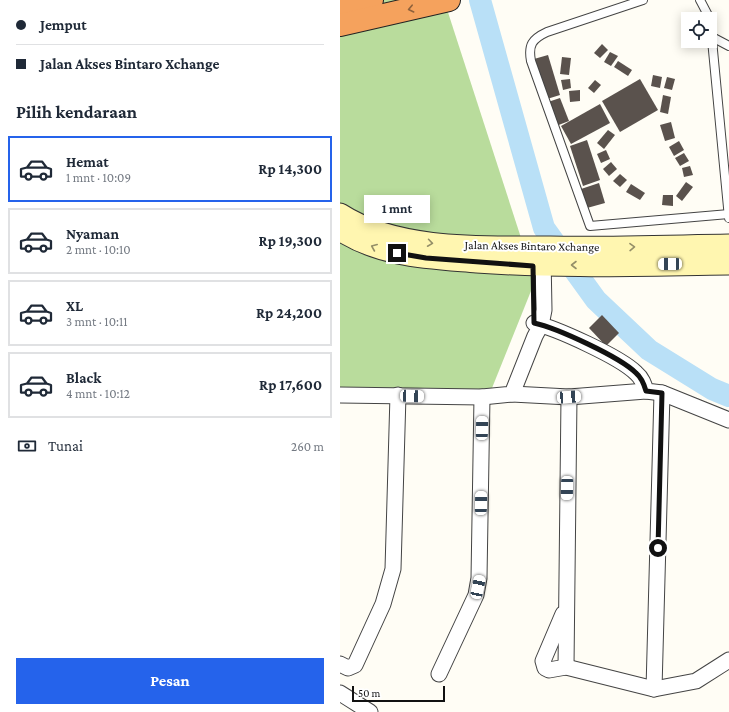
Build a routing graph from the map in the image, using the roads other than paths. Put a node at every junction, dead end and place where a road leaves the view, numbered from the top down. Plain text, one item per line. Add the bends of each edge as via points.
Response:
1 (372, 0) edge
2 (449, 0) edge
3 (643, 0) edge
4 (700, 0) edge
5 (340, 7) edge
6 (706, 12) edge
7 (340, 25) edge
8 (717, 40) edge
9 (729, 46) edge
10 (713, 48) edge
11 (340, 214) edge
12 (729, 214) edge
13 (729, 218) edge
14 (340, 230) edge
15 (729, 245) edge
16 (541, 256) junction
17 (595, 257) junction
18 (729, 264) edge
19 (537, 328) junction
20 (646, 391) junction
21 (662, 393) junction
22 (512, 394) junction
23 (340, 395) edge
24 (398, 395) junction
25 (482, 397) junction
26 (569, 397) junction
27 (729, 420) edge
28 (566, 609) junction
29 (729, 660) edge
30 (340, 664) edge
31 (566, 667) junction
32 (439, 674) dead end
33 (654, 689) junction
34 (340, 693) edge
35 (370, 712) edge

1 - 5 highway
2 -> 7 highway
3 - 12 lane via 537,36 529,50 590,226
4 - 6 lane
8 - 9 lane
10 - 12 lane
11 -> 16 main road, Jalan Akses Bintaro Xchange via 376,232 404,239
12 - 13 lane
16 -> 14 main road, Jalan Akses Bintaro Xchange via 426,258 382,251
17 -> 15 main road, Jalan Akses Bintaro Xchange
16 - 17 main road, Jalan Akses Bintaro Xchange
16 - 19 street via 544,310
17 - 18 main road, Jalan Akses Bintaro Xchange
19 - 20 street via 611,356 628,366 643,381
19 - 22 street
20 - 21 street
20 - 26 street
21 - 27 street
21 - 33 street
22 - 25 street
22 - 26 street
23 - 24 street
24 - 25 street
24 - 30 street via 393,569 383,604 355,665 348,668
25 - 32 street via 480,578 476,595
26 - 28 street
28 - 31 street
28 - 31 street via 543,665 550,670
29 - 33 street via 696,681
31 - 33 street
34 - 35 street

